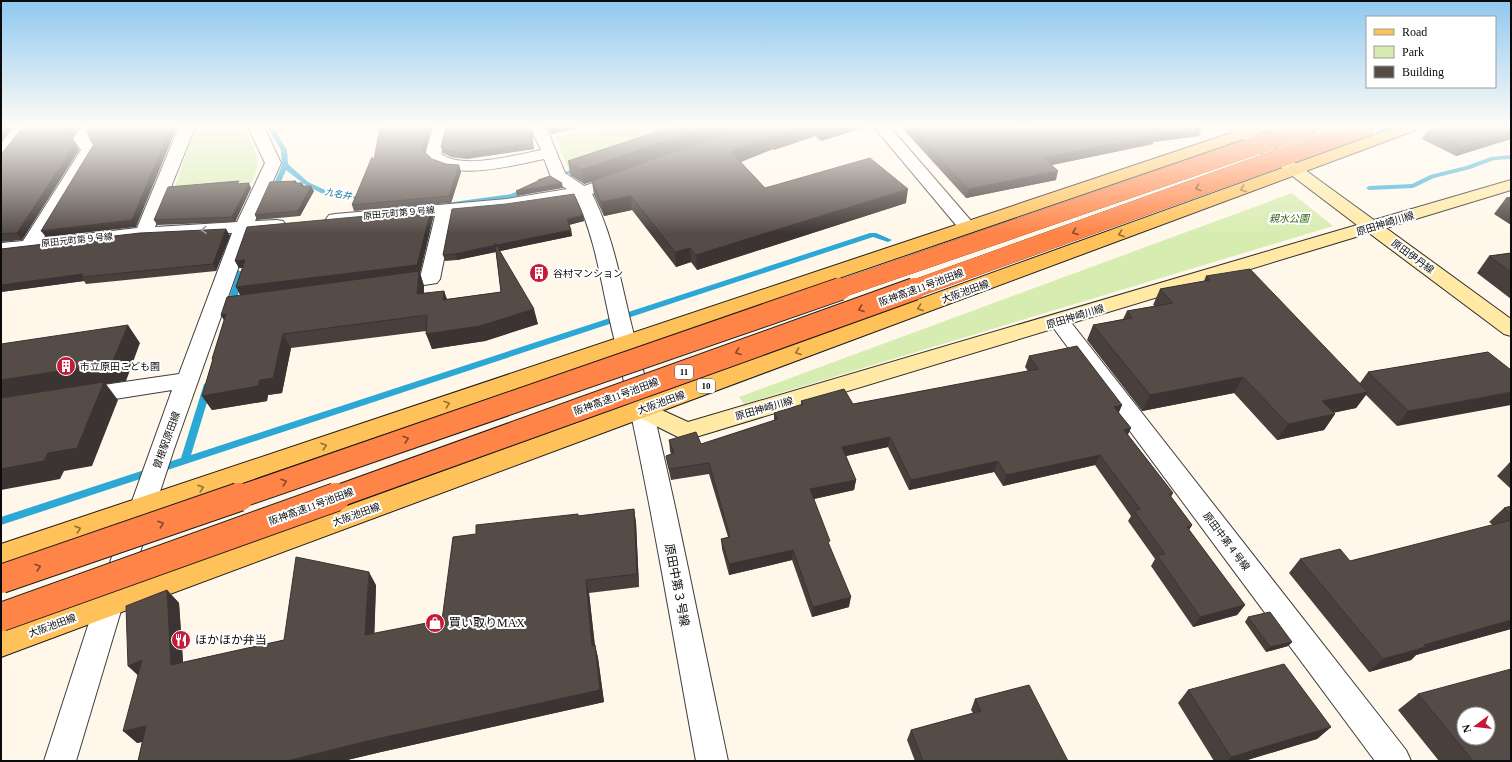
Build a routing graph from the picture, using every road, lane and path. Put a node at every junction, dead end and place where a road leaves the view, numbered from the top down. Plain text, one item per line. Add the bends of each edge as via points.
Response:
1 (80, 163) edge
2 (173, 163) edge
3 (273, 163) edge
4 (445, 163) edge
5 (493, 163) edge
6 (553, 163) edge
7 (912, 163) edge
8 (1150, 163) edge
9 (1207, 163) edge
10 (1267, 163) edge
11 (1285, 163) edge
12 (1315, 163) edge
13 (1295, 170) junction
14 (635, 173) edge
15 (1511, 185) edge
16 (582, 192) junction
17 (445, 209) junction
18 (318, 221) edge
19 (294, 223) edge
20 (253, 227) junction
21 (967, 227) junction
22 (1372, 227) junction
23 (144, 233) junction
24 (30, 245) junction
25 (1, 249) edge
26 (376, 286) edge
27 (1059, 321) junction
28 (1511, 329) edge
29 (624, 338) junction
30 (188, 380) junction
31 (63, 399) edge
32 (642, 409) junction
33 (146, 498) junction
34 (1, 555) edge
35 (1, 579) edge
36 (109, 604) junction
37 (1, 616) edge
38 (1, 644) edge
39 (60, 761) edge
40 (712, 761) edge
41 (1396, 761) edge

1 - 24 street
2 - 23 street
3 - 20 street, 曽根駅原田線
4 - 5 street via 467,165
6 - 16 street via 558,176
7 - 21 street
8 - 21 main road
35 -> 9 highway, bridge
10 -> 37 highway, 阪神高速11号池田線 / 11, bridge
11 - 13 street, 原田伊丹線
12 - 13 main road, 大阪池田線 / 10
13 - 22 street, 原田伊丹線
13 -> 32 main road, 大阪池田線 / 10
14 - 16 street, 原田元町第９号線
15 - 22 street, 原田神崎川線
16 - 17 street, 原田元町第９号線 via 507,204
16 - 29 street, 原田中第３号線 via 601,238
17 - 18 street, 原田元町第９号線
17 - 26 street via 430,279
19 - 20 street, 原田元町第９号線
20 -> 23 street, 原田元町第９号線
20 - 30 street, 曽根駅原田線 via 225,304
21 - 29 main road
22 - 27 street, 原田神崎川線
22 - 28 street, 原田伊丹線
23 - 24 street, 原田元町第９号線
24 - 25 street, 原田元町第９号線
27 - 32 street, 原田神崎川線 via 686,431
27 - 41 street, 原田中第４号線
29 - 32 street, 原田中第３号線
33 -> 29 main road
30 - 31 street
30 - 33 street, 曽根駅原田線
32 - 36 main road, 大阪池田線 / 10
32 - 40 street, 原田中第３号線
34 -> 33 main road
33 - 36 street, 曽根駅原田線
36 - 38 main road, 大阪池田線 / 10
36 - 39 street, 曽根駅原田線

